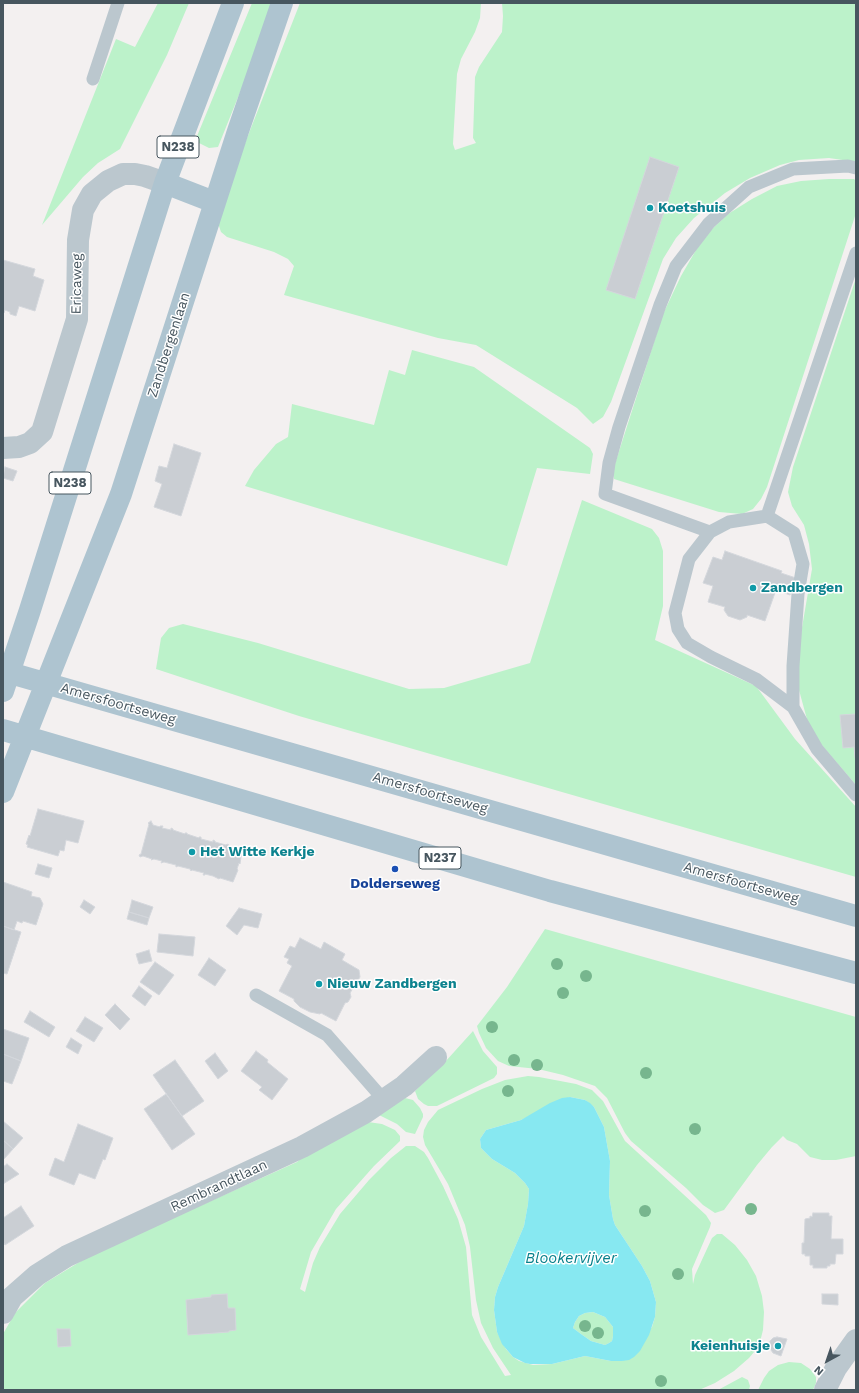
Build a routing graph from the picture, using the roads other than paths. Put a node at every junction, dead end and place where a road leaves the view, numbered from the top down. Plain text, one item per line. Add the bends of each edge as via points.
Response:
1 (118, 3) edge
2 (233, 3) edge
3 (282, 3) edge
4 (93, 80) dead end
5 (856, 168) edge
6 (165, 183) junction
7 (214, 202) junction
8 (856, 253) edge
9 (3, 448) edge
10 (767, 516) junction
11 (710, 532) junction
12 (5, 678) edge
13 (47, 683) junction
14 (793, 707) junction
15 (3, 730) edge
16 (25, 736) junction
17 (3, 792) edge
18 (856, 794) edge
19 (856, 916) edge
20 (856, 974) edge
21 (256, 995) dead end
22 (436, 1056) dead end
23 (384, 1100) junction
24 (3, 1313) edge
25 (856, 1340) edge
26 (825, 1390) edge

1 - 4 lane
2 - 6 main road, N238
3 - 7 main road, Zandbergenlaan
5 - 11 lane via 848,166 794,169 749,187 709,223 676,266 660,305 619,427 609,463 605,494
6 - 7 main road
6 - 9 street, Ericaweg via 145,176 123,174 108,181 92,194 83,210 78,240 77,318 42,432 30,443 20,447
6 - 12 main road, N238
7 - 13 main road, Zandbergenlaan via 121,494
8 - 10 lane
10 - 11 lane via 729,522
10 - 14 lane via 794,533 803,564 798,594
11 - 14 lane via 690,559 675,613 678,629 687,643 756,679
12 - 13 main road, Amersfoortseweg
13 - 16 main road, Zandbergenlaan
13 - 19 main road, Amersfoortseweg
14 - 18 lane via 817,749
15 - 16 main road, N237
16 - 17 main road
16 - 20 main road, N237 via 550,891
21 - 23 lane via 327,1035
22 - 23 street, Rembrandtlaan via 404,1086
23 - 24 street, Rembrandtlaan via 302,1147 67,1256 38,1275 12,1297
25 - 26 street via 836,1368

